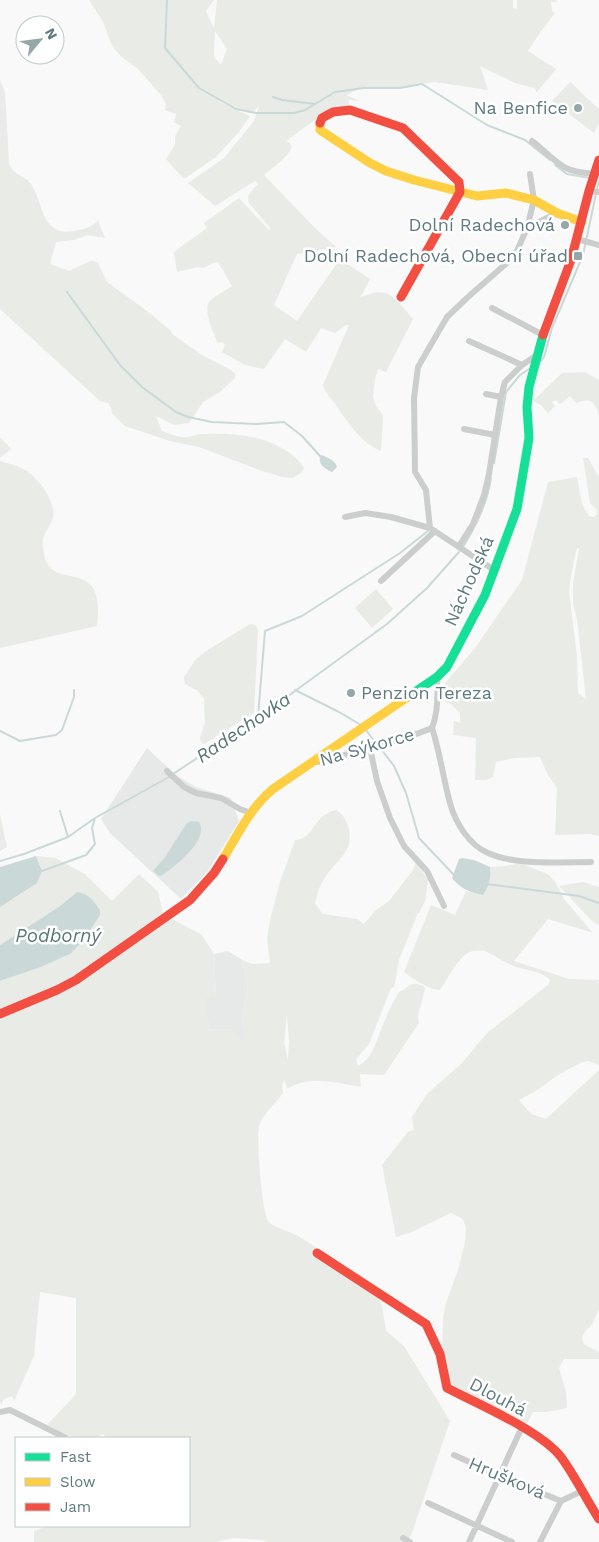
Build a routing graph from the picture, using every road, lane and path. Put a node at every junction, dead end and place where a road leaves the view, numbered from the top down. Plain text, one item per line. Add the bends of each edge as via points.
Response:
1 (532, 141) dead end
2 (599, 160) edge
3 (530, 174) dead end
4 (594, 174) junction
5 (589, 191) junction
6 (460, 192) junction
7 (599, 192) edge
8 (534, 200) junction
9 (557, 213) junction
10 (582, 222) junction
11 (527, 228) junction
12 (577, 239) junction
13 (599, 245) edge
14 (400, 297) dead end
15 (492, 308) dead end
16 (543, 336) junction
17 (468, 341) dead end
18 (537, 355) junction
19 (522, 365) junction
20 (486, 394) dead end
21 (501, 397) junction
22 (464, 429) dead end
23 (495, 435) junction
24 (345, 518) dead end
25 (433, 530) junction
26 (459, 546) junction
27 (494, 570) junction
28 (381, 582) dead end
29 (437, 677) junction
30 (432, 728) junction
31 (370, 748) junction
32 (311, 763) junction
33 (170, 774) dead end
34 (251, 813) junction
35 (592, 862) dead end
36 (444, 906) dead end
37 (0, 1014) edge
38 (317, 1253) dead end
39 (0, 1412) edge
40 (522, 1427) junction
41 (64, 1437) edge
42 (454, 1455) dead end
43 (500, 1476) junction
44 (582, 1491) junction
45 (561, 1501) junction
46 (428, 1503) dead end
47 (599, 1519) edge
48 (477, 1525) junction
49 (403, 1538) dead end
50 (410, 1542) edge
51 (469, 1542) edge
52 (512, 1542) edge
53 (540, 1542) edge

1 - 4 street via 568,170
2 - 4 main road, Náchodská
3 - 8 street
4 - 5 main road, Náchodská
5 - 7 street
5 - 10 main road, Náchodská
6 - 6 main road via 386,171 370,163 320,130 322,118 333,112 350,110 403,128 458,182
6 - 8 main road via 477,196 506,193
6 - 14 main road
8 - 9 main road
8 - 11 street
9 - 10 main road
9 - 11 street
10 - 12 main road, Náchodská
11 - 25 street via 508,262 447,318 418,367 414,398 415,472 426,490
12 - 13 street
12 - 16 main road, Náchodská
15 - 16 street
16 - 18 main road, Náchodská
17 - 19 street
18 - 19 street
18 - 27 main road, Náchodská via 528,387 529,438 517,509
19 - 21 street via 505,382
20 - 21 street
21 - 23 street
22 - 23 street
23 - 26 street via 484,495
24 - 25 street via 365,512
25 - 26 street
25 - 28 street
26 - 27 street
27 - 29 main road, Náchodská via 485,595 447,667
29 - 30 street, Na Sýkorce
29 - 32 main road, Náchodská
30 - 31 street, Na Sýkorce
30 - 35 street via 450,804 465,834 480,848 489,854 518,860
31 - 32 street, Na Sýkorce
31 - 36 street via 390,818 404,846 427,871
32 - 34 main road, Náchodská via 262,798
33 - 34 street via 196,793 221,798
34 - 37 main road, Náchodská via 214,873 184,905 76,980
38 - 40 main road, Dlouhá via 426,1324 440,1354 447,1388
39 - 41 street via 10,1410
40 - 43 street
40 - 44 main road, Dlouhá via 560,1456
42 - 43 street, Hrušková
43 - 45 street, Hrušková
43 - 48 street
44 - 45 street
44 - 47 main road, Dlouhá
45 - 53 street
46 - 48 street
48 - 51 street
48 - 52 street
49 - 50 street

